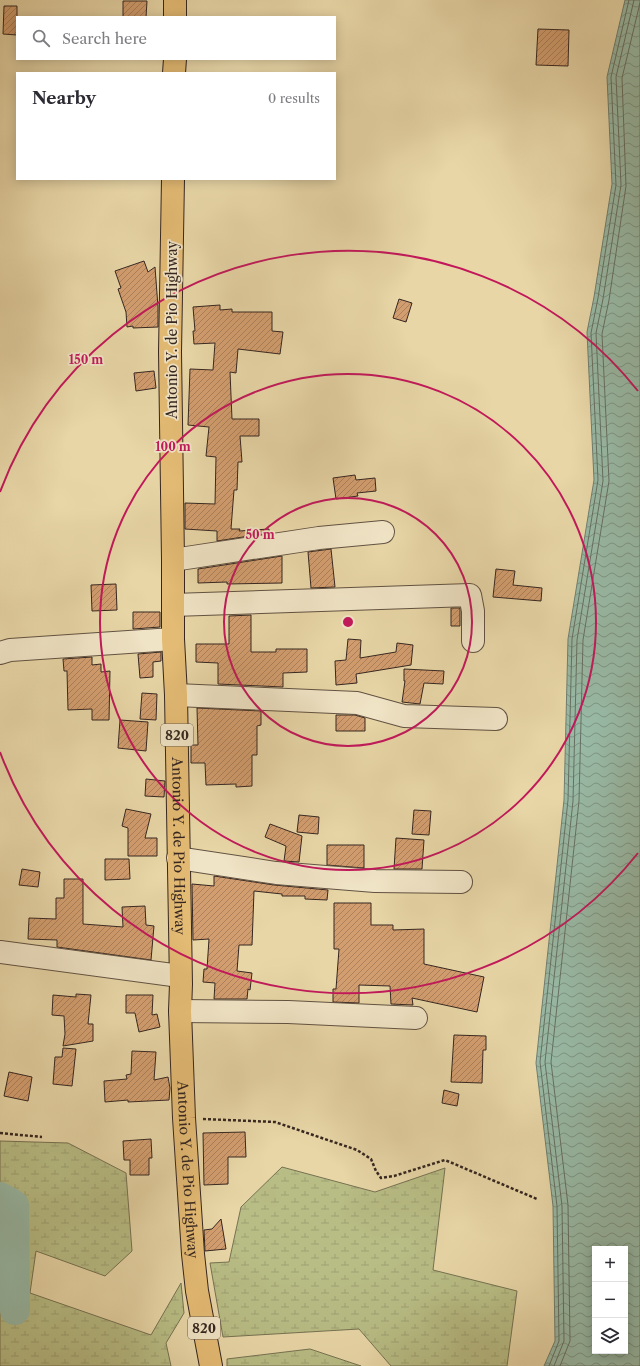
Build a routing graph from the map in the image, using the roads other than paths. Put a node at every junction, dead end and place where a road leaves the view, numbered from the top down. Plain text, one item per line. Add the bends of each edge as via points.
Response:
1 (176, 0) edge
2 (175, 16) edge
3 (175, 60) edge
4 (174, 72) edge
5 (173, 180) edge
6 (383, 532) dead end
7 (174, 560) junction
8 (173, 605) junction
9 (173, 640) junction
10 (473, 641) dead end
11 (0, 653) edge
12 (176, 695) junction
13 (496, 720) dead end
14 (178, 858) junction
15 (461, 882) dead end
16 (0, 952) edge
17 (180, 976) junction
18 (180, 1011) junction
19 (416, 1018) dead end
20 (211, 1366) edge

1 - 2 highway
3 - 4 highway
5 - 7 highway, Antonio Y. de Pio Highway / 820 via 170,352
6 - 7 street via 318,538
7 - 8 highway, Antonio Y. de Pio Highway / 820
8 - 9 highway, Antonio Y. de Pio Highway / 820
8 - 10 street via 470,595
9 - 11 street via 10,650
9 - 12 highway, Antonio Y. de Pio Highway / 820
12 - 13 street via 356,702 404,716
12 - 14 highway, Antonio Y. de Pio Highway / 820
14 - 15 street via 276,873 375,881
14 - 17 highway, Antonio Y. de Pio Highway / 820
16 - 17 street
17 - 18 highway, Antonio Y. de Pio Highway / 820
18 - 19 street via 288,1012
18 - 20 highway, Antonio Y. de Pio Highway / 820 via 193,1254

